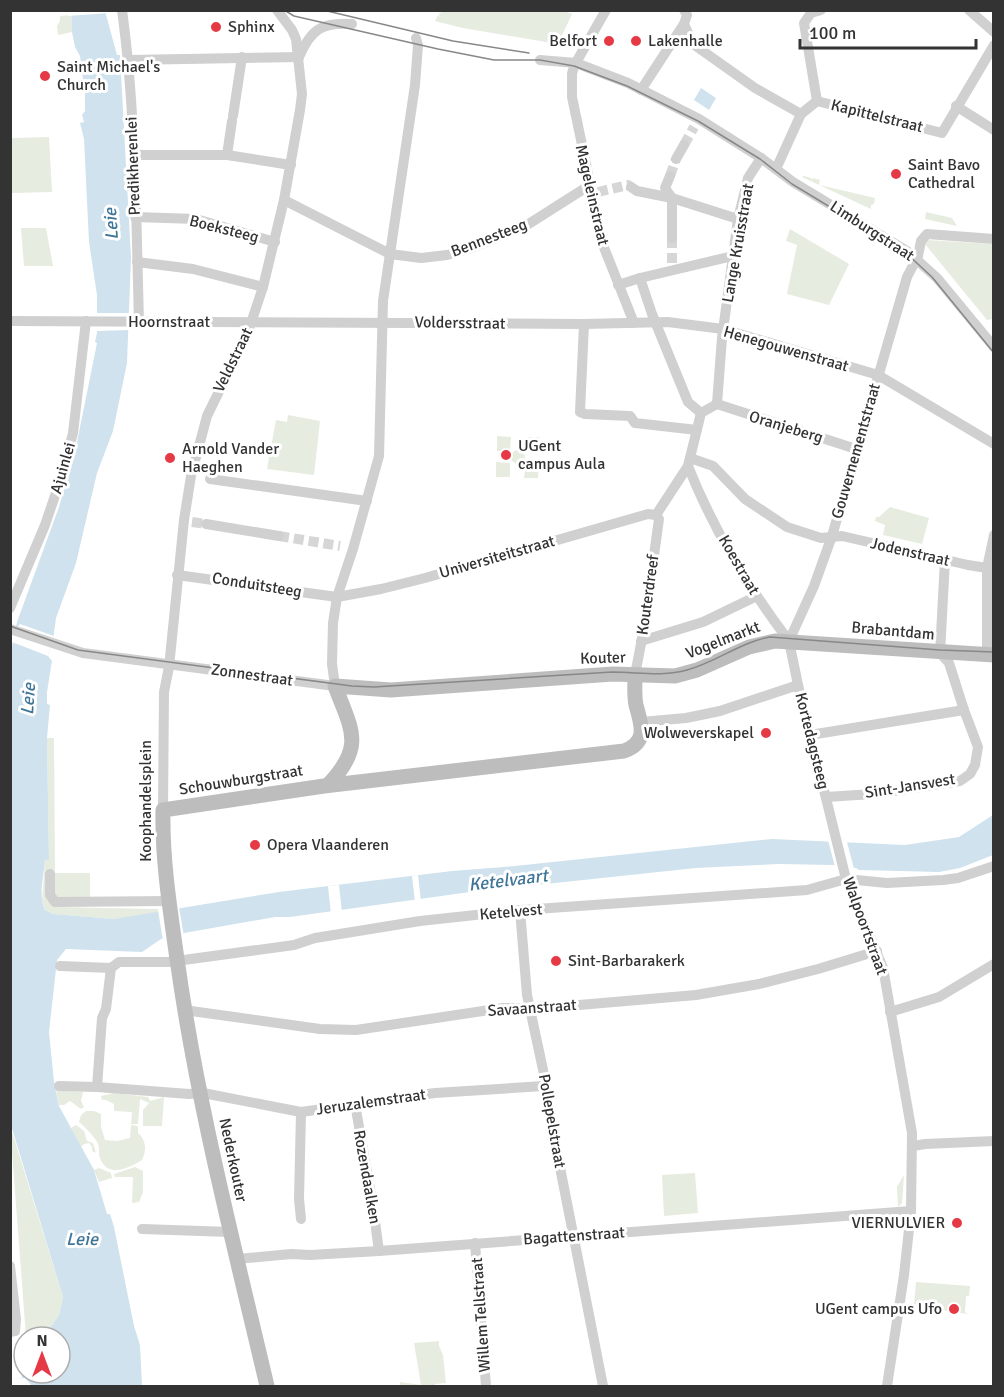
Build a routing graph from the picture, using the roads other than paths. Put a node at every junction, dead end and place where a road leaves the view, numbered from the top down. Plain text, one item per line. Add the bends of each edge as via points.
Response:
1 (122, 10) edge
2 (277, 10) edge
3 (606, 10) edge
4 (820, 10) edge
5 (969, 10) edge
6 (685, 18) edge
7 (352, 24) dead end
8 (993, 32) edge
9 (416, 38) dead end
10 (993, 45) edge
11 (242, 57) junction
12 (299, 57) junction
13 (128, 60) junction
14 (540, 60) dead end
15 (576, 63) junction
16 (641, 90) junction
17 (817, 101) junction
18 (956, 106) junction
19 (801, 114) junction
20 (993, 130) edge
21 (684, 145) tunnel mouth
22 (133, 155) junction
23 (227, 155) junction
24 (761, 158) junction
25 (676, 159) tunnel mouth
26 (291, 165) junction
27 (776, 169) junction
28 (670, 176) tunnel mouth
29 (631, 187) tunnel mouth
30 (593, 190) junction
31 (672, 198) junction
32 (284, 200) junction
33 (135, 217) junction
34 (738, 219) junction
35 (672, 238) tunnel mouth
36 (993, 240) edge
37 (275, 242) junction
38 (390, 254) junction
39 (733, 256) junction
40 (916, 259) junction
41 (137, 262) junction
42 (640, 278) junction
43 (618, 285) junction
44 (263, 287) junction
45 (10, 321) edge
46 (92, 322) junction
47 (134, 322) junction
48 (252, 322) junction
49 (382, 322) junction
50 (634, 323) junction
51 (662, 323) junction
52 (584, 324) junction
53 (723, 329) junction
54 (993, 347) edge
55 (878, 375) junction
56 (717, 404) junction
57 (701, 412) junction
58 (697, 430) junction
59 (993, 444) edge
60 (856, 449) junction
61 (689, 462) junction
62 (200, 478) junction
63 (367, 501) junction
64 (656, 515) junction
65 (206, 524) tunnel mouth
66 (993, 535) edge
67 (279, 536) tunnel mouth
68 (832, 536) junction
69 (340, 546) tunnel mouth
70 (353, 549) junction
71 (945, 560) junction
72 (987, 568) junction
73 (177, 575) junction
74 (757, 596) junction
75 (337, 597) junction
76 (10, 608) edge
77 (12, 629) edge
78 (789, 640) junction
79 (641, 641) junction
80 (940, 653) junction
81 (990, 655) edge
82 (169, 664) junction
83 (634, 675) junction
84 (798, 685) junction
85 (335, 688) junction
86 (964, 710) junction
87 (641, 722) junction
88 (810, 735) junction
89 (326, 785) junction
90 (826, 797) junction
91 (163, 810) junction
92 (838, 842) joint
93 (993, 866) edge
94 (50, 874) dead end
95 (846, 879) junction
96 (169, 905) junction
97 (520, 910) junction
98 (174, 939) joint
99 (877, 951) junction
100 (177, 960) junction
101 (993, 964) edge
102 (60, 966) dead end
103 (111, 968) junction
104 (531, 1007) junction
105 (183, 1010) junction
106 (890, 1012) junction
107 (59, 1086) dead end
108 (544, 1086) junction
109 (97, 1087) junction
110 (200, 1093) junction
111 (355, 1104) junction
112 (301, 1112) junction
113 (993, 1141) edge
114 (913, 1146) junction
115 (911, 1212) junction
116 (301, 1219) dead end
117 (142, 1229) dead end
118 (230, 1232) junction
119 (573, 1236) junction
120 (475, 1243) junction
121 (379, 1251) junction
122 (237, 1259) junction
123 (10, 1266) edge
124 (14, 1325) edge
125 (267, 1386) edge
126 (486, 1386) edge
127 (603, 1386) edge
128 (887, 1386) edge

1 - 13 street, Predikherenlei
2 - 12 street, Veldstraat via 292,30
3 - 15 street
4 - 17 street via 811,13 804,23
5 - 8 street
6 - 16 street
6 - 19 street via 693,44 755,88
7 - 12 street via 330,24 315,31
9 - 38 street via 415,85
10 - 18 street, Kapittelstraat
11 - 12 street
11 - 13 street
11 - 23 street
12 - 26 street, Veldstraat via 302,94
13 - 22 street, Predikherenlei
14 - 15 street, Limburgstraat
15 - 16 street, Limburgstraat
15 - 30 street, Mageleinstraat via 572,97
16 - 24 street, Limburgstraat
17 - 18 street, Kapittelstraat via 942,133
17 - 19 street
18 - 20 street
19 - 27 street
21 - 25 street
22 - 23 street
22 - 33 street, Predikherenlei
23 - 26 street
24 - 27 street, Limburgstraat
24 - 34 street, Lange Kruisstraat via 748,178
26 - 32 street, Veldstraat
27 - 40 street, Limburgstraat
28 - 31 street via 665,188
29 - 31 street
30 - 38 street, Bennesteeg via 527,225 472,248 421,258
30 - 43 street, Mageleinstraat via 603,245
31 - 34 street
31 - 35 street
32 - 37 street, Veldstraat
32 - 38 street, Bennesteeg
33 - 37 street, Boeksteeg via 196,219
33 - 41 street, Predikherenlei
34 - 39 street, Lange Kruisstraat
36 - 40 street, Gouvernementstraat via 927,234
37 - 44 street, Veldstraat
38 - 49 street
39 - 42 street
39 - 53 street, Lange Kruisstraat
40 - 54 street, Limburgstraat
40 - 55 street, Gouvernementstraat
41 - 44 street via 193,268
41 - 47 street, Predikherenlei
42 - 43 street
42 - 51 street
43 - 50 street, Mageleinstraat
44 - 48 street, Veldstraat
45 - 46 street, Hoornstraat
46 - 47 street, Hoornstraat
46 - 76 street, Ajuinlei via 61,478
47 - 48 street, Hoornstraat
48 - 49 street, Voldersstraat
48 - 62 street, Veldstraat via 207,416
49 - 52 street, Voldersstraat
49 - 63 street via 380,446
50 - 51 street, Voldersstraat
50 - 52 street, Voldersstraat
51 - 53 street, Henegouwenstraat
51 - 57 street via 688,402
52 - 58 street via 580,412 630,416 634,423
53 - 55 street, Henegouwenstraat
53 - 56 street, Lange Kruisstraat
55 - 59 street, Henegouwenstraat
55 - 60 street, Gouvernementstraat
56 - 57 street
56 - 60 street, Oranjeberg
57 - 58 street
58 - 61 street
60 - 68 street, Gouvernementstraat
61 - 64 street
61 - 68 street, Jodenstraat via 713,466 745,499 778,522 821,538
61 - 74 street, Koestraat via 696,486
62 - 63 street
62 - 73 street, Veldstraat
63 - 70 street
64 - 75 street, Universiteitstraat via 598,527 425,578
64 - 79 street, Kouterdreef via 659,519
65 - 67 street
66 - 72 street
68 - 71 street, Jodenstraat
68 - 78 street, Gouvernementstraat
69 - 70 street
70 - 75 street
71 - 72 street, Jodenstraat
71 - 80 street
72 - 81 street
73 - 75 street, Conduitsteeg
73 - 82 street, Veldstraat
74 - 78 street, Koestraat
74 - 79 street via 703,622
75 - 85 street via 332,664
77 - 82 street via 83,653
78 - 80 street, Brabantdam
78 - 83 street, Vogelmarkt via 759,644 686,674
78 - 84 street, Kortedagsteeg
79 - 83 street, Kouterdreef
80 - 81 street, Brabantdam
80 - 86 street, Sint-Jansvest via 949,663
82 - 85 street, Zonnestraat
82 - 91 street, Koophandelsplein via 164,692
83 - 85 street, Kouter via 391,690
83 - 87 street, Kouter
84 - 87 street via 720,711
84 - 88 street, Kortedagsteeg
85 - 89 street via 351,729 352,749 345,766
86 - 88 street
86 - 90 street, Sint-Jansvest via 978,756 970,774 960,781
87 - 89 street via 640,739 624,751
88 - 90 street, Kortedagsteeg
89 - 91 street, Schouwburgstraat
90 - 92 street, Kortedagsteeg
91 - 96 street, Koophandelsplein
92 - 95 street, Walpoortstraat
93 - 95 street via 935,881 887,883
94 - 96 street via 50,895 55,902
95 - 97 street, Ketelvest via 807,890
95 - 99 street, Walpoortstraat
96 - 98 street, Koophandelsplein
97 - 100 street, Ketelvest via 420,921 294,945
97 - 104 street, Pollepelstraat
98 - 100 street, Nederkouter
99 - 104 street, Savaanstraat via 732,989 678,997
99 - 106 street, Walpoortstraat
100 - 103 street, Ketelvest via 119,962
100 - 105 street, Nederkouter
101 - 106 street via 939,997
102 - 103 street, Ketelvest
103 - 109 street via 102,1018
104 - 105 street, Savaanstraat via 356,1030
104 - 108 street, Pollepelstraat
105 - 110 street, Nederkouter
106 - 114 street, Walpoortstraat
107 - 109 street, Jeruzalemstraat
108 - 111 street, Jeruzalemstraat via 435,1093
108 - 119 street, Pollepelstraat
109 - 110 street, Jeruzalemstraat
110 - 112 street, Jeruzalemstraat
110 - 118 street, Nederkouter
111 - 112 street, Jeruzalemstraat
111 - 121 street, Rozendaalken
112 - 116 street
113 - 114 street
114 - 115 street, Walpoortstraat
115 - 119 street, Bagattenstraat
115 - 128 street, Walpoortstraat
117 - 118 street
118 - 122 street, Nederkouter
119 - 120 street, Bagattenstraat
119 - 127 street, Pollepelstraat
120 - 121 street, Bagattenstraat
120 - 126 street, Willem Tellstraat
121 - 122 street, Bagattenstraat
122 - 125 street, Nederkouter
123 - 124 street

